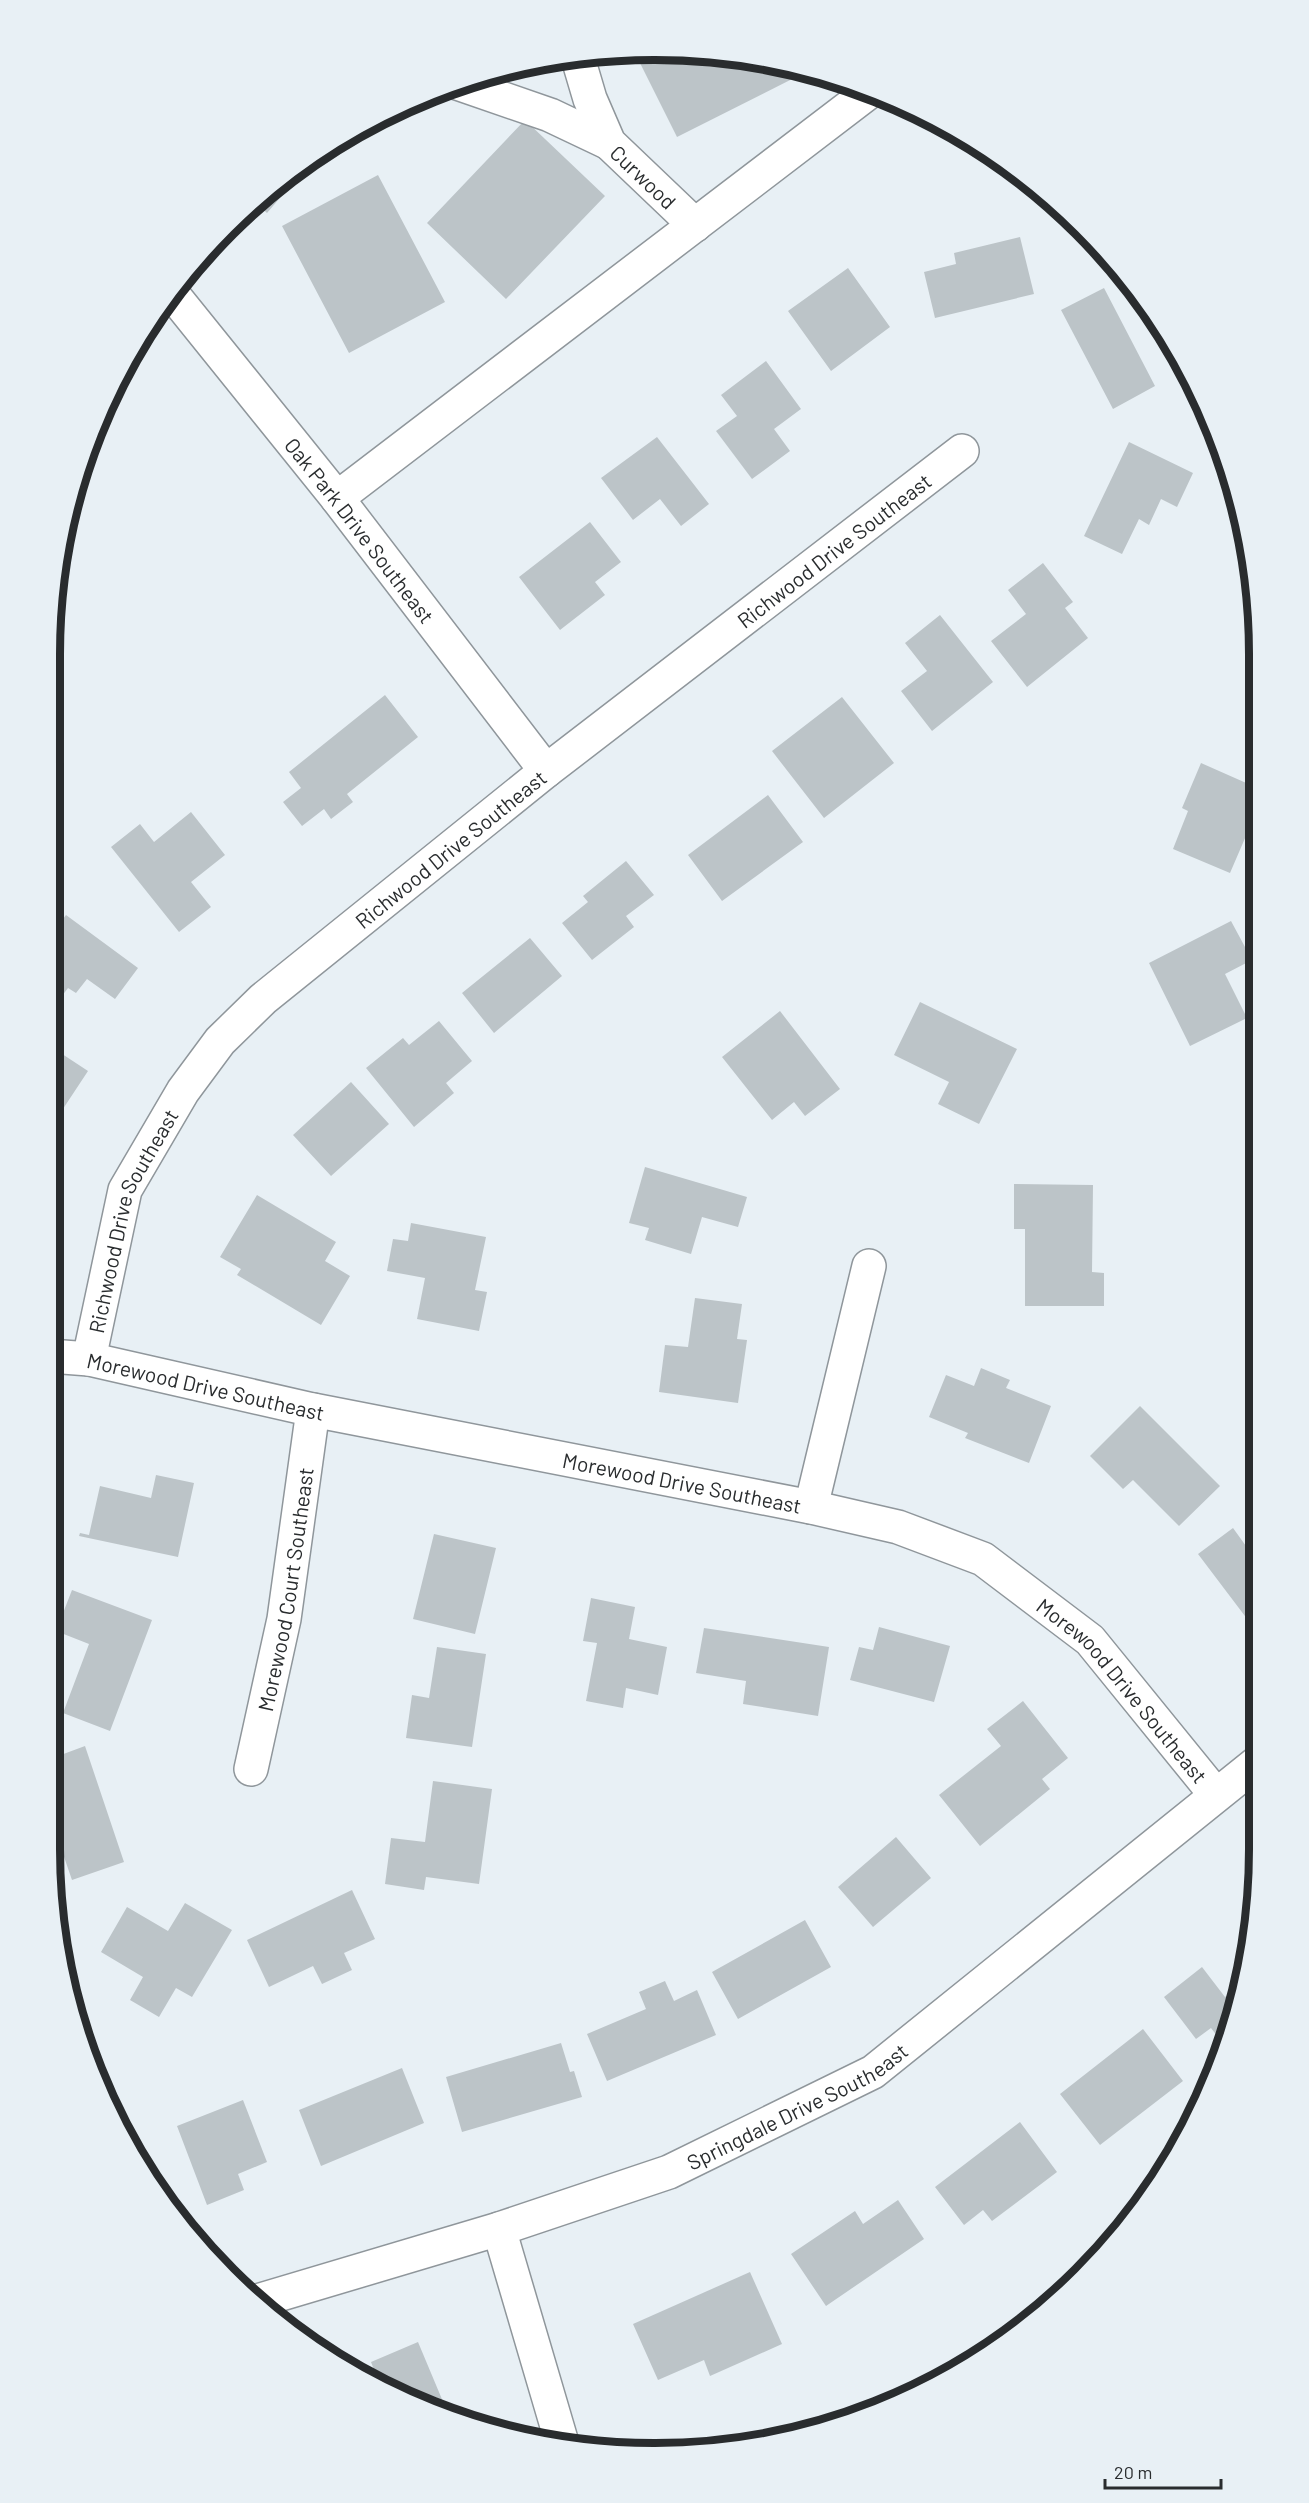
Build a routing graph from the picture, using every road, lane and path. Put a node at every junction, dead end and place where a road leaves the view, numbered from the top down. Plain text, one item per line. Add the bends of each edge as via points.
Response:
1 (580, 65) edge
2 (474, 89) edge
3 (862, 98) edge
4 (609, 143) junction
5 (695, 225) junction
6 (176, 302) edge
7 (962, 452) dead end
8 (337, 498) junction
9 (546, 771) junction
10 (869, 1266) dead end
11 (60, 1357) edge
12 (89, 1359) junction
13 (313, 1410) junction
14 (811, 1507) junction
15 (251, 1769) dead end
16 (1249, 1769) edge
17 (1216, 1795) junction
18 (499, 2229) junction
19 (267, 2298) edge
20 (560, 2435) edge

1 - 4 street, Curwood
2 - 4 street via 550,115
3 - 5 street
4 - 5 street, Curwood
5 - 8 street
6 - 8 street, Oak Park Drive Southeast
7 - 9 street, Richwood Drive Southeast
8 - 9 street, Oak Park Drive Southeast
9 - 12 street, Richwood Drive Southeast via 263,999 220,1041 183,1091 125,1190
10 - 14 street
11 - 12 street, Morewood Drive Southeast
12 - 13 street, Morewood Drive Southeast
13 - 14 street, Morewood Drive Southeast
13 - 15 street, Morewood Court Southeast via 284,1619
14 - 17 street, Morewood Drive Southeast via 897,1527 983,1559 1090,1640
16 - 17 street, Springdale Drive Southeast
17 - 18 street, Springdale Drive Southeast via 873,2072 669,2172
18 - 19 street, Springdale Drive Southeast
18 - 20 street

